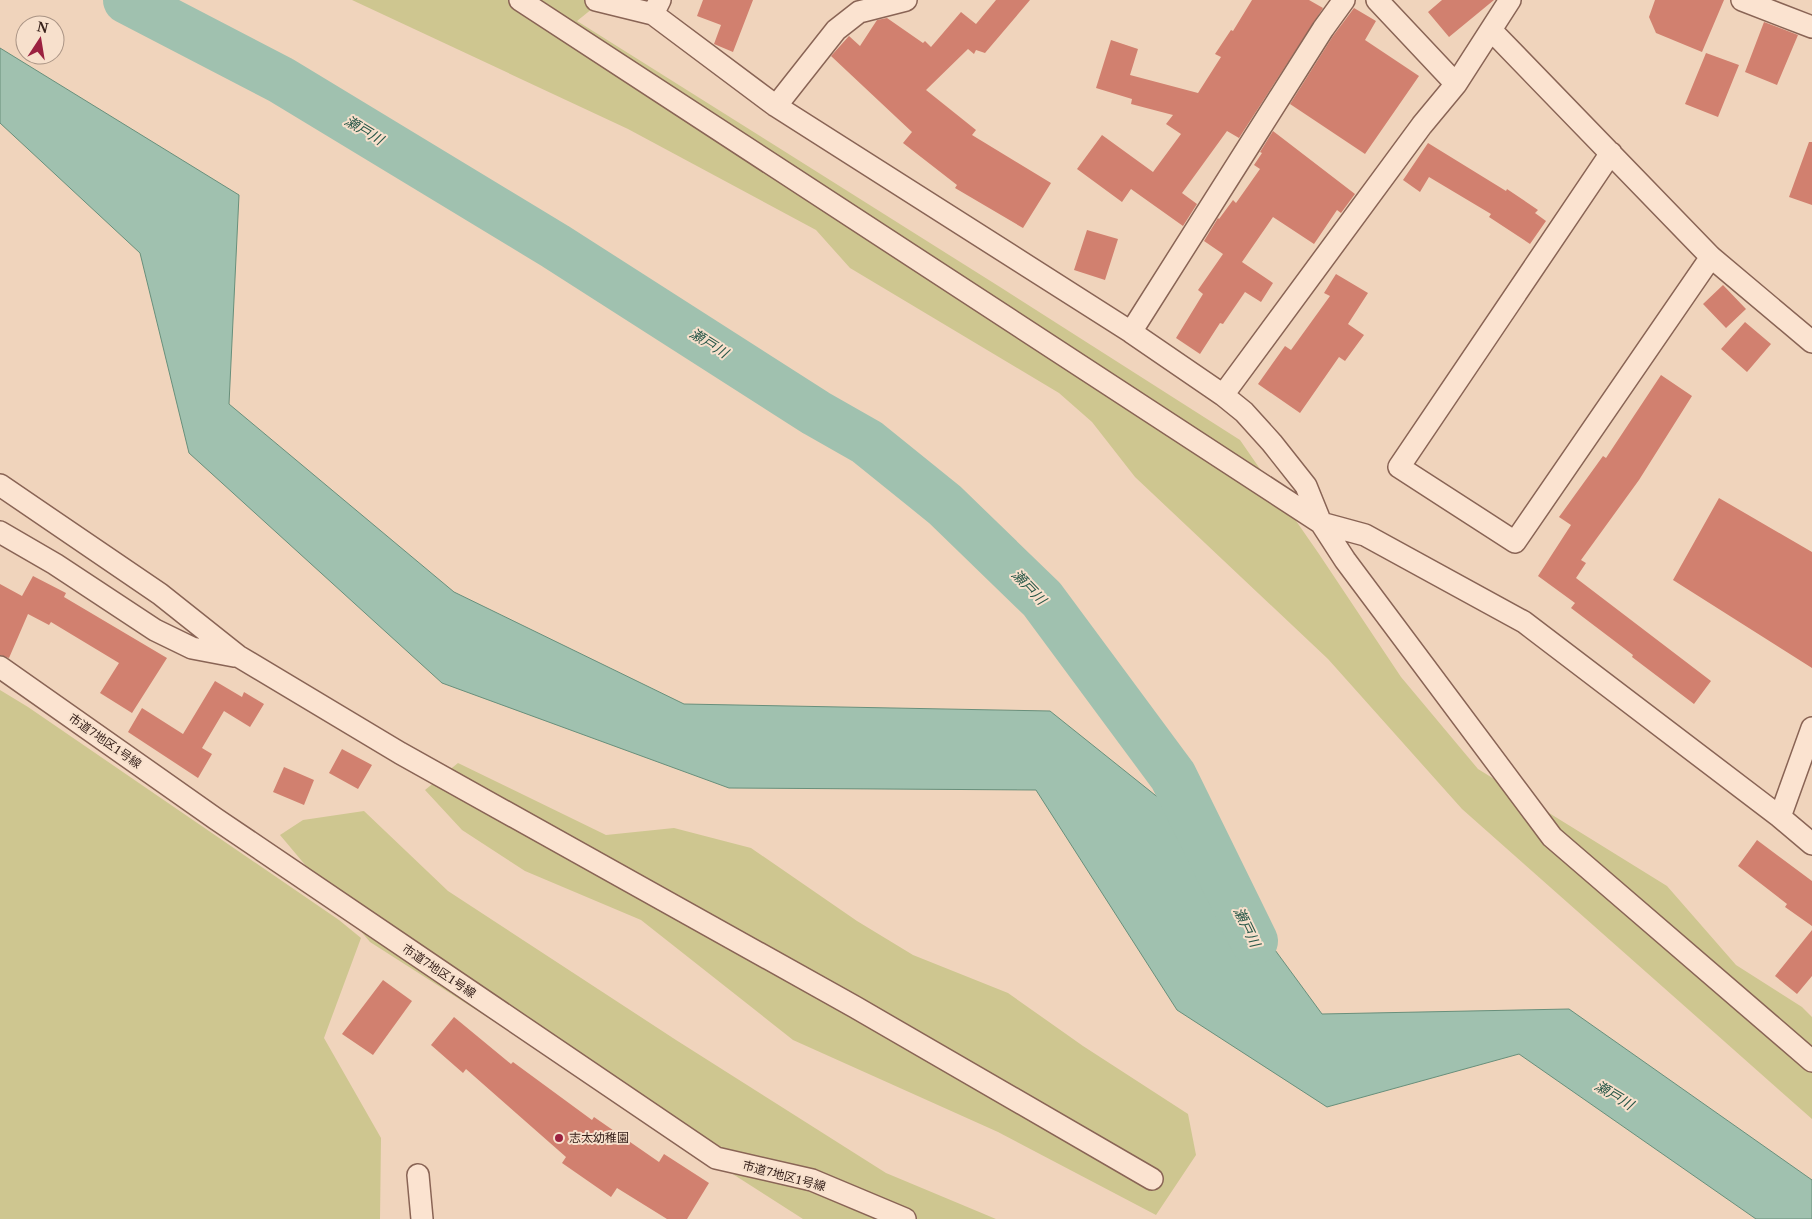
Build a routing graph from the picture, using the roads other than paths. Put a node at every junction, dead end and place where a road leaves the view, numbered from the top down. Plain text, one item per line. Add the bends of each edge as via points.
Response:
1 (520, 0) edge
2 (596, 0) edge
3 (906, 0) edge
4 (1344, 0) edge
5 (1377, 0) edge
6 (1510, 0) edge
7 (1742, 0) edge
8 (656, 7) edge
9 (1812, 27) edge
10 (1491, 30) junction
11 (1456, 84) junction
12 (776, 106) junction
13 (1611, 153) junction
14 (1711, 257) junction
15 (1131, 332) junction
16 (1812, 342) edge
17 (1223, 394) junction
18 (0, 485) edge
19 (1321, 523) junction
20 (0, 532) edge
21 (238, 656) junction
22 (0, 667) edge
23 (1812, 728) edge
24 (1780, 817) junction
25 (1812, 844) edge
26 (1812, 1061) edge
27 (418, 1175) dead end
28 (1152, 1179) dead end
29 (422, 1219) edge
30 (905, 1219) edge

1 - 19 street
2 - 8 street
3 - 12 street via 860,12 836,30
4 - 15 street
5 - 11 street
6 - 10 street
7 - 9 street
8 - 12 street
10 - 11 street
10 - 13 street
11 - 17 street
12 - 15 street
13 - 14 street
13 - 14 street via 1399,467 1516,542
14 - 16 street
15 - 17 street
17 - 19 street via 1250,418 1306,486
18 - 21 street via 160,594
19 - 24 street via 1365,535 1524,622
19 - 26 street via 1345,560 1552,837
20 - 21 street via 155,630 192,648
21 - 28 street via 408,758 855,1007
22 - 30 street, 市道7地区1号線 via 216,819 716,1158 812,1180
23 - 24 street
24 - 25 street
27 - 29 street

